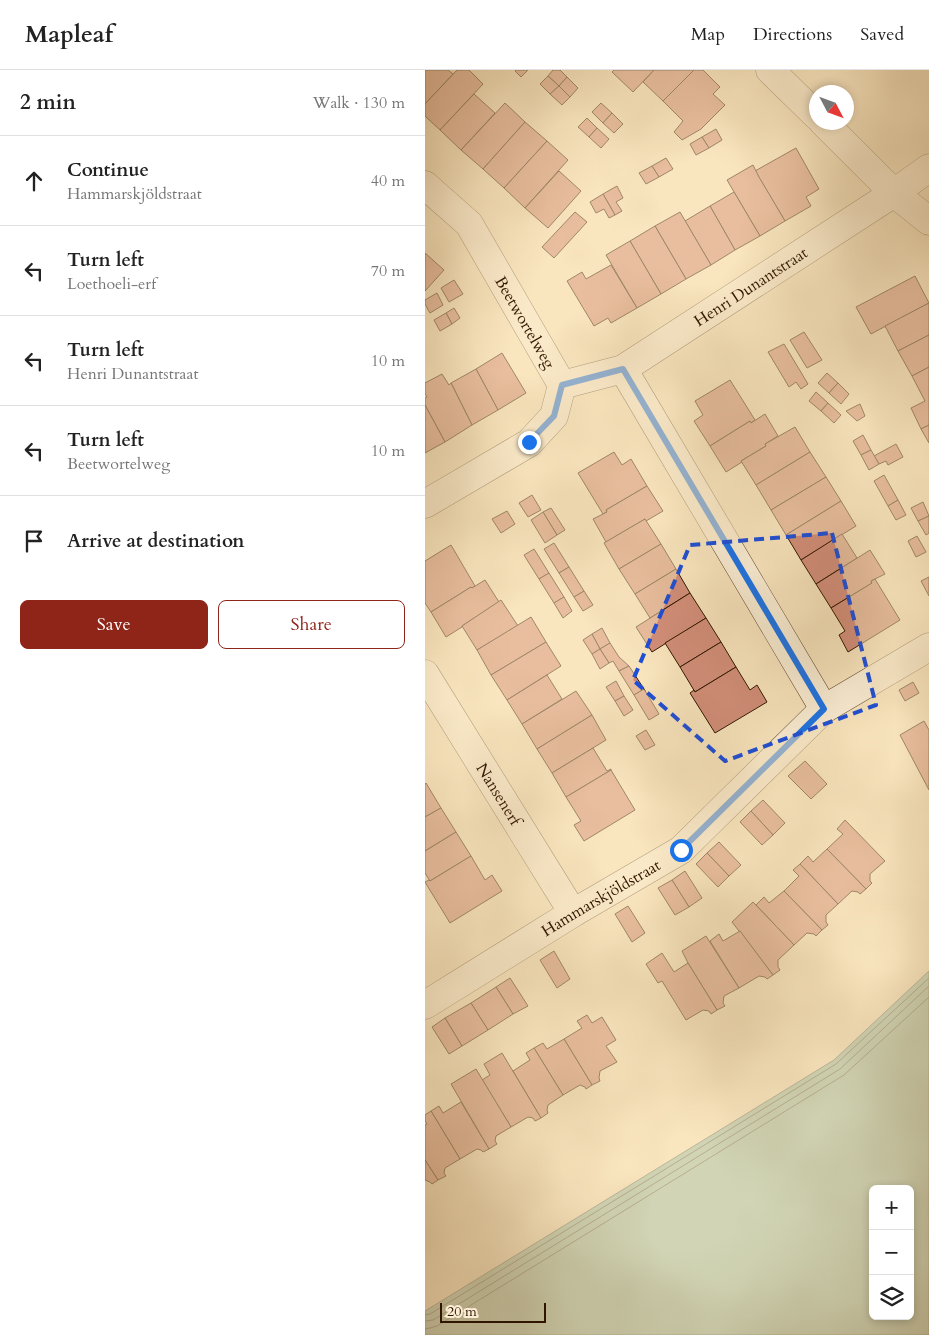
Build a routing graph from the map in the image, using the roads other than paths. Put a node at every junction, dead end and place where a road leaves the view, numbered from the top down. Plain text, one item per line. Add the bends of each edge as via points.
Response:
1 (770, 70) edge
2 (809, 108) edge
3 (831, 130) edge
4 (929, 168) edge
5 (425, 185) edge
6 (894, 193) junction
7 (929, 221) edge
8 (623, 369) junction
9 (562, 385) junction
10 (425, 504) edge
11 (929, 647) edge
12 (425, 674) edge
13 (824, 709) junction
14 (573, 913) junction
15 (425, 1005) edge

1 - 2 street
3 - 6 street
4 - 6 street, Henri Dunantstraat
5 - 9 street, Beetwortelweg via 469,224
6 - 7 street
6 - 8 street, Henri Dunantstraat
8 - 9 street, Henri Dunantstraat
8 - 13 street
9 - 10 street, Beetwortelweg via 554,416 529,442
11 - 13 street, Hammarskjöldstraat
12 - 14 street, Nansenerf
13 - 14 street, Hammarskjöldstraat via 681,850
14 - 15 street, Hammarskjöldstraat

